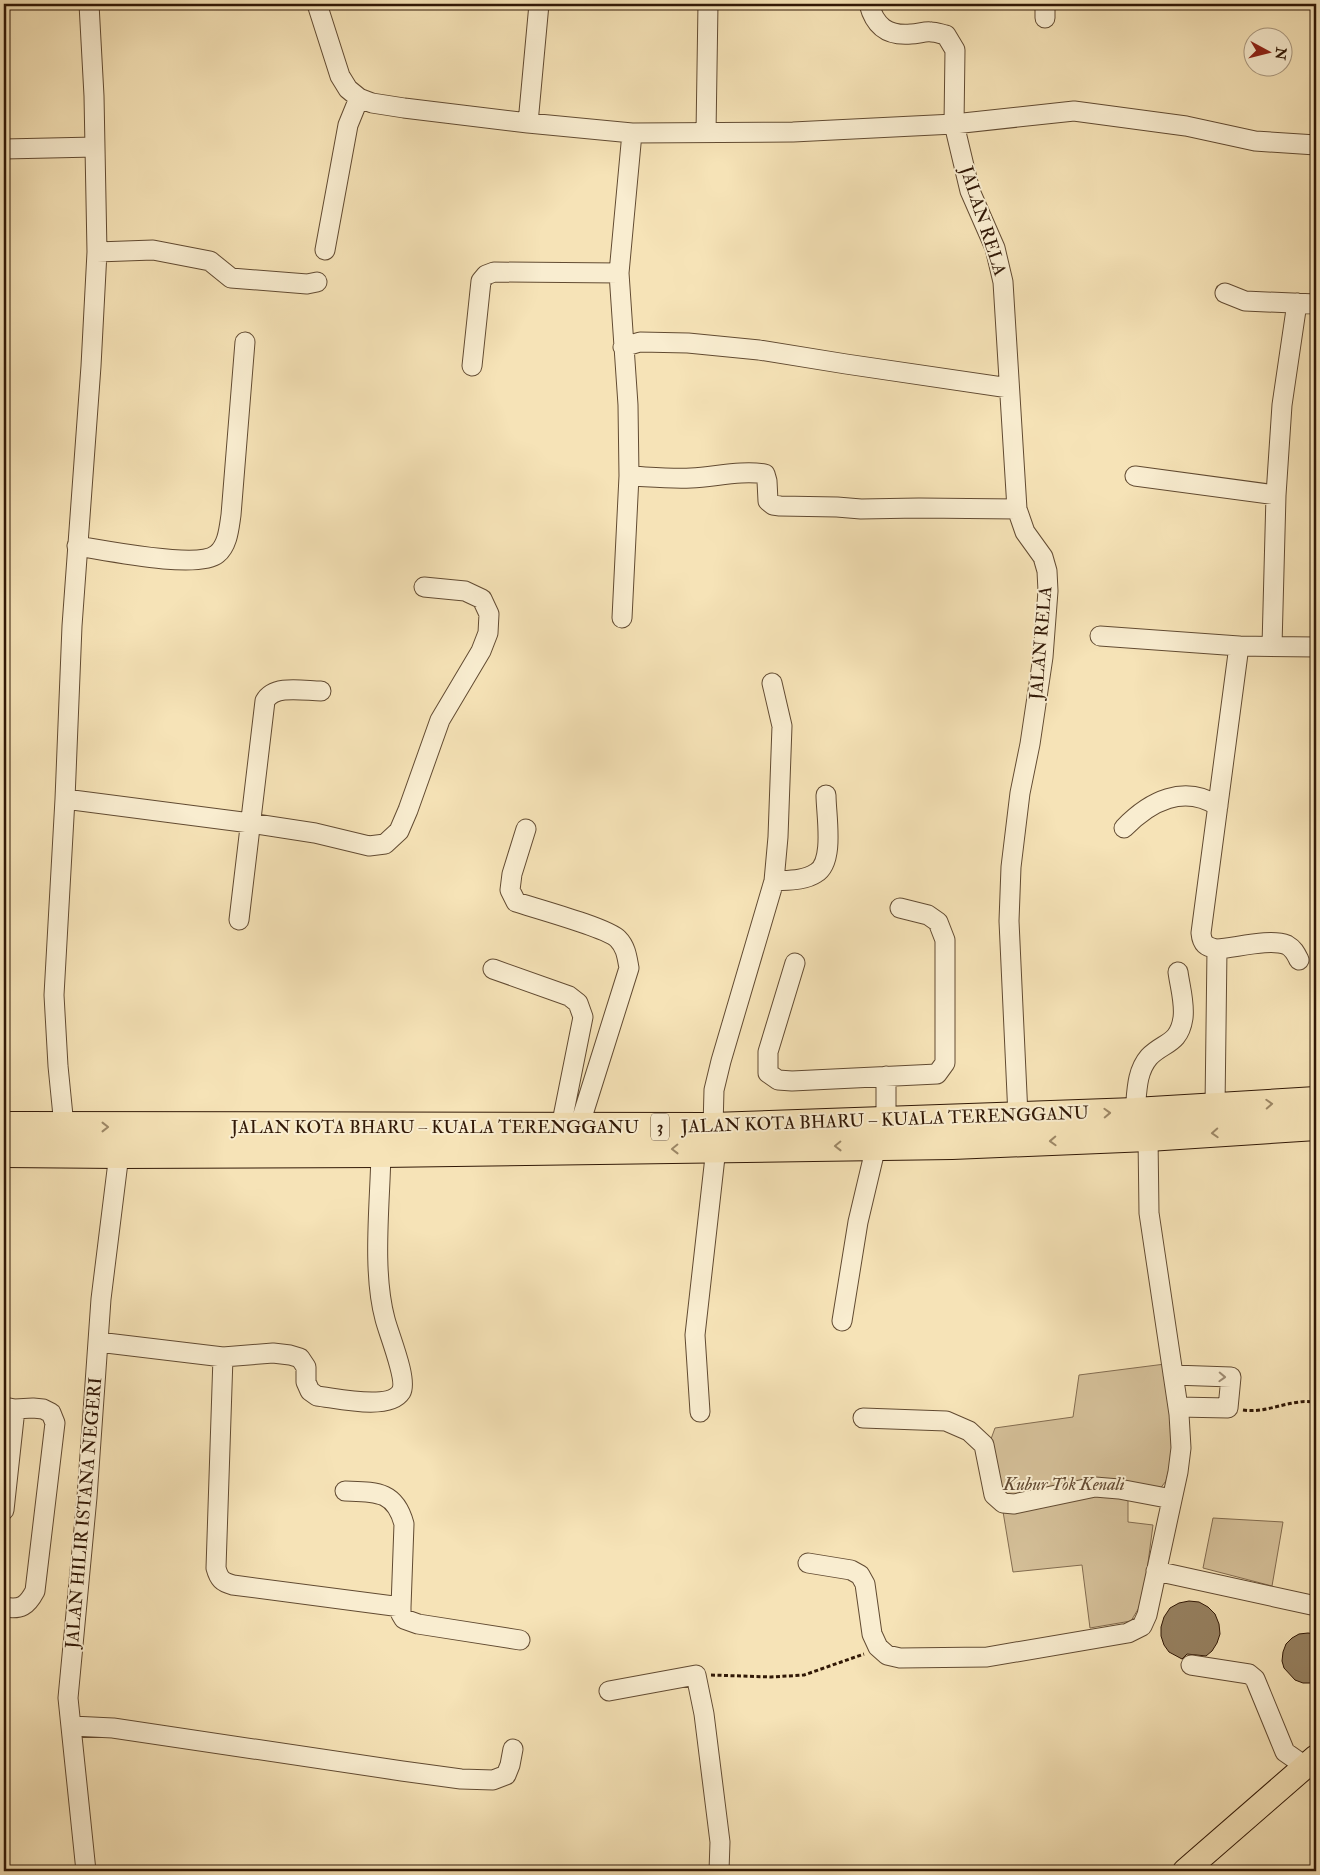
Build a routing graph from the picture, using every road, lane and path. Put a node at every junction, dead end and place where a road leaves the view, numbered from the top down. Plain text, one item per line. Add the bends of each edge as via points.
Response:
1 (89, 4) edge
2 (317, 4) edge
3 (539, 4) edge
4 (708, 4) edge
5 (869, 4) edge
6 (359, 98) junction
7 (528, 123) junction
8 (954, 124) junction
9 (632, 133) junction
10 (706, 133) junction
11 (1316, 145) edge
12 (96, 146) junction
13 (4, 149) edge
14 (325, 250) dead end
15 (96, 252) junction
16 (619, 273) junction
17 (316, 282) dead end
18 (1225, 293) dead end
19 (1297, 303) junction
20 (1316, 304) edge
21 (245, 342) dead end
22 (623, 347) junction
23 (472, 366) dead end
24 (1010, 388) junction
25 (629, 476) junction
26 (1135, 476) dead end
27 (1276, 495) junction
28 (1017, 509) junction
29 (77, 546) junction
30 (424, 587) dead end
31 (622, 618) dead end
32 (1100, 636) dead end
33 (1238, 646) junction
34 (1272, 646) junction
35 (1316, 647) edge
36 (772, 683) dead end
37 (321, 691) dead end
38 (826, 795) dead end
39 (65, 799) junction
40 (1218, 806) junction
41 (250, 823) junction
42 (1124, 828) dead end
43 (526, 829) dead end
44 (774, 881) junction
45 (900, 908) dead end
46 (240, 920) dead end
47 (1217, 949) junction
48 (1299, 960) dead end
49 (795, 963) dead end
50 (493, 970) dead end
51 (1178, 972) dead end
52 (886, 1076) junction
53 (1316, 1101) edge
54 (1214, 1107) junction
55 (1135, 1112) junction
56 (1018, 1116) junction
57 (4, 1126) edge
58 (64, 1126) junction
59 (1316, 1126) edge
60 (570, 1127) junction
61 (881, 1133) junction
62 (1148, 1137) junction
63 (714, 1138) junction
64 (4, 1153) edge
65 (381, 1153) junction
66 (119, 1154) junction
67 (842, 1322) dead end
68 (98, 1342) junction
69 (223, 1357) junction
70 (1173, 1375) junction
71 (1316, 1402) edge
72 (1178, 1406) junction
73 (10, 1408) edge
74 (1228, 1408) junction
75 (700, 1412) dead end
76 (863, 1418) dead end
77 (345, 1491) dead end
78 (1172, 1499) junction
79 (4, 1510) edge
80 (808, 1563) dead end
81 (1156, 1571) junction
82 (1316, 1606) edge
83 (4, 1607) edge
84 (400, 1607) junction
85 (520, 1640) dead end
86 (878, 1647) junction
87 (1191, 1665) dead end
88 (696, 1675) junction
89 (609, 1691) dead end
90 (72, 1726) junction
91 (513, 1749) dead end
92 (1311, 1761) edge
93 (1196, 1868) edge
94 (86, 1871) edge
95 (719, 1871) edge

1 - 12 street
2 - 6 street via 340,76
3 - 7 street
4 - 10 street
5 - 8 street, JALAN RELA via 880,26 893,34 930,32 946,35 955,50
6 - 7 street via 372,103
6 - 14 street via 348,125
7 - 9 street
8 - 10 street
8 - 11 street via 1074,111 1186,126 1256,141
8 - 24 street, JALAN RELA via 970,191 995,248 1003,282
9 - 10 street
9 - 16 street
12 - 13 street
12 - 15 street
15 - 17 street via 153,250 210,261 231,278
15 - 29 street
16 - 22 street
16 - 23 street via 494,272 486,275 482,281
18 - 19 street via 1244,301
19 - 20 street
19 - 27 street via 1282,405
21 - 29 street via 231,515 228,538 218,554 204,560 173,560
22 - 24 street via 640,342 688,343 759,350
22 - 25 street
24 - 28 street, JALAN RELA
25 - 28 street via 690,478 765,474 768,501 780,506
25 - 31 street
26 - 27 street
27 - 34 street
28 - 56 street, JALAN RELA via 1026,532 1043,557 1048,591 1043,657 1011,867 1009,920
29 - 39 street
30 - 41 street via 465,591 482,599 489,614 488,633 481,651 440,720 399,832 385,844 369,846
32 - 33 street
33 - 34 street
33 - 40 street
34 - 35 street
36 - 44 street via 782,726
37 - 41 street via 278,691 268,695
38 - 44 street via 828,855 823,866 806,877
39 - 41 street
39 - 58 street via 54,995
40 - 42 street via 1193,796 1163,799 1134,817
40 - 47 street via 1201,933 1205,945
41 - 46 street
43 - 60 street via 512,874 510,890 516,902 618,938 626,951 629,968
44 - 63 street via 714,1090
45 - 52 street via 928,915 938,922 945,940 945,1062 937,1074
47 - 48 street via 1278,943 1296,952
47 - 54 street
49 - 52 street via 768,1052 768,1073 778,1080 792,1081
50 - 60 street via 569,996 578,1003 583,1017
51 - 55 street via 1183,1019 1178,1034 1150,1057 1142,1069
52 - 61 street
54 -> 53 highway, JALAN KOTA BHARU – KUALA TERENGGANU / 3
54 - 55 highway, JALAN KOTA BHARU – KUALA TERENGGANU / 3
56 -> 55 highway, JALAN KOTA BHARU – KUALA TERENGGANU / 3
56 - 61 highway, JALAN KOTA BHARU – KUALA TERENGGANU / 3
57 - 58 highway, JALAN KOTA BHARU – KUALA TERENGGANU / 3
58 -> 60 highway, JALAN KOTA BHARU – KUALA TERENGGANU / 3
59 -> 62 highway, JALAN KOTA BHARU – KUALA TERENGGANU / 3
60 - 63 highway, JALAN KOTA BHARU – KUALA TERENGGANU / 3
62 -> 61 highway, JALAN KOTA BHARU – KUALA TERENGGANU / 3 via 952,1145
61 - 63 highway, JALAN KOTA BHARU – KUALA TERENGGANU / 3
61 - 67 street via 858,1222
62 - 70 street via 1149,1213
63 -> 65 highway, JALAN KOTA BHARU – KUALA TERENGGANU / 3
63 - 75 street via 695,1335
64 - 66 highway, JALAN KOTA BHARU – KUALA TERENGGANU / 3
65 - 66 highway, JALAN KOTA BHARU – KUALA TERENGGANU / 3
65 - 69 street via 380,1301 404,1380 401,1392 392,1400 379,1403 317,1396 310,1391 306,1367 300,1358 273,1353
66 - 68 street, JALAN HILIR ISTANA NEGERI
68 - 69 street
68 - 90 street, JALAN HILIR ISTANA NEGERI via 68,1698
69 - 84 street via 216,1568 219,1578 233,1585
70 - 72 street
70 -> 74 street via 1231,1377
71 - 74 path via 1252,1412
72 - 74 street
72 - 78 street via 1181,1448
73 - 79 street
73 - 83 street via 43,1409 51,1413 55,1423 35,1591 28,1603 17,1608
76 - 78 street via 946,1421 969,1432 984,1445 994,1495 1003,1503 1014,1504 1095,1487
77 - 84 street via 382,1494 394,1501 401,1512 404,1524
78 - 81 street
80 - 86 street via 851,1570 860,1575 865,1584 872,1634
81 - 82 street
81 - 86 street via 1142,1626 1128,1633 987,1657 900,1658 887,1655
84 - 85 street via 404,1619 418,1624
86 - 88 path via 804,1675
87 - 92 street via 1249,1674 1255,1679 1285,1752
88 - 89 street
88 - 95 street via 720,1842
90 - 91 street via 113,1728 392,1770 493,1780 506,1774
90 - 94 street, JALAN HILIR ISTANA NEGERI
92 - 93 main road

